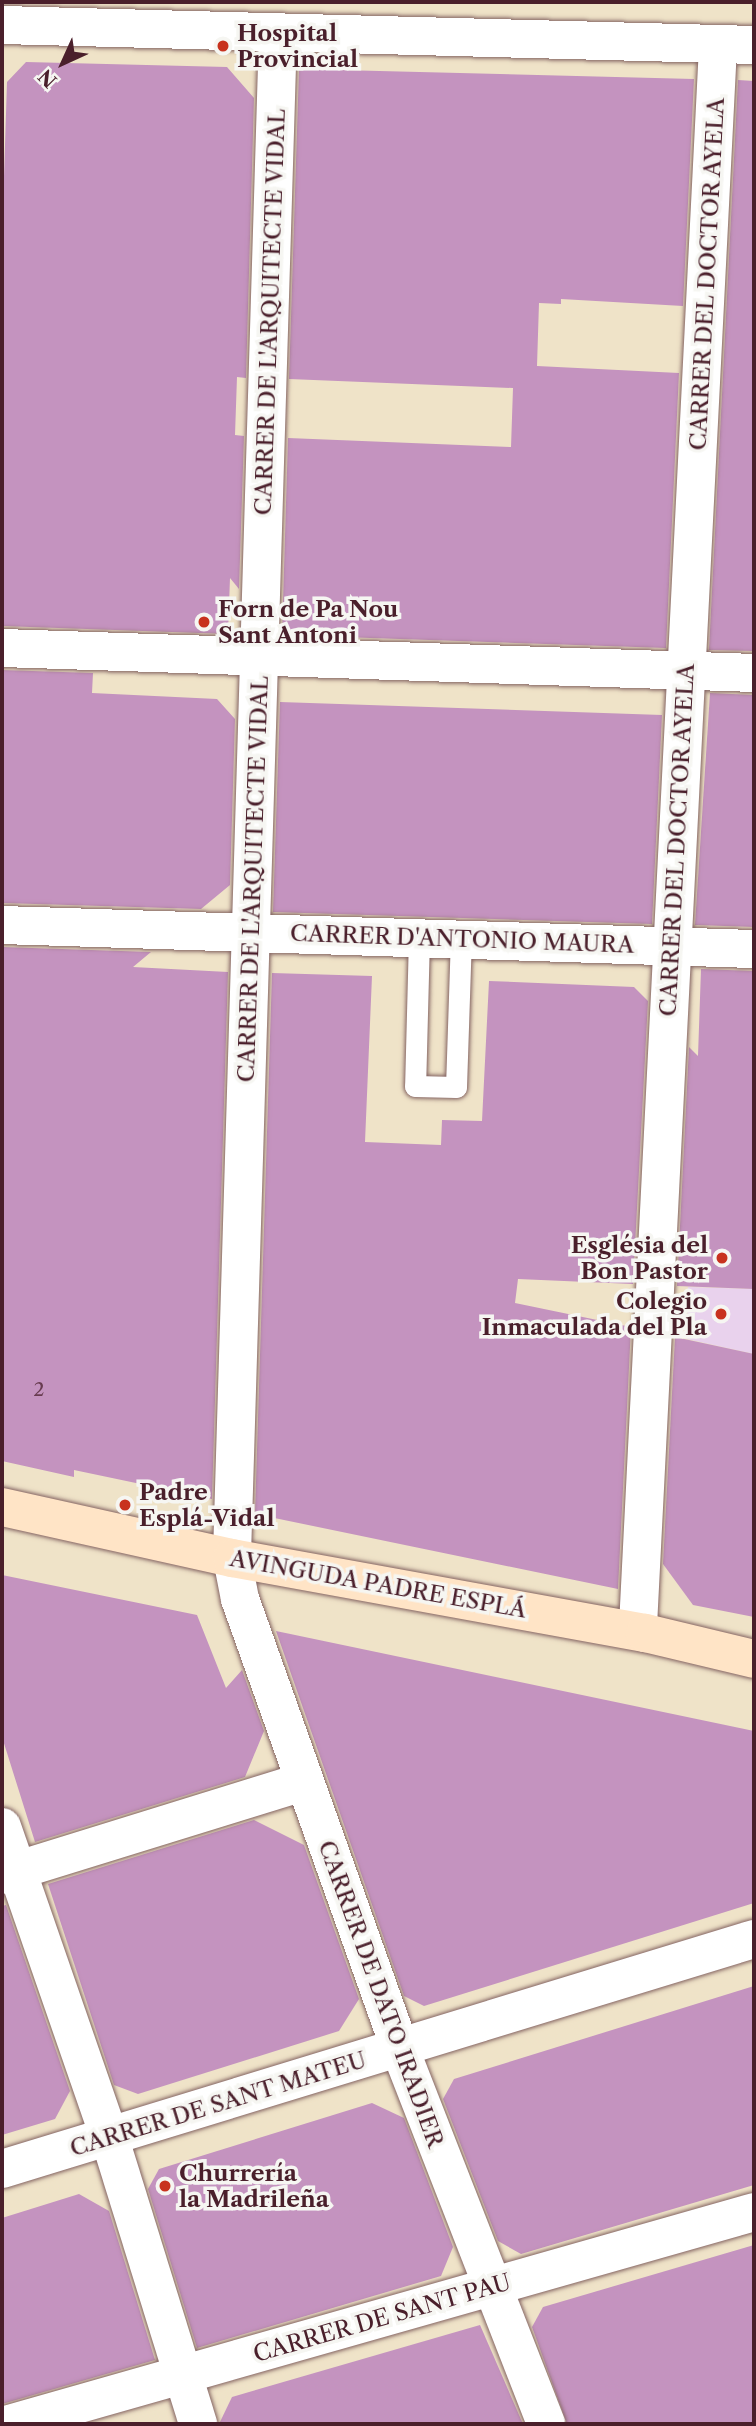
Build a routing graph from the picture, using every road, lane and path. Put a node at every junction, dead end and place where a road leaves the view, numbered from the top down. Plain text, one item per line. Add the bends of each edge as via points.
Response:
1 (2, 26) edge
2 (278, 32) junction
3 (736, 45) edge
4 (2, 648) edge
5 (259, 654) junction
6 (684, 670) junction
7 (754, 673) edge
8 (2, 925) edge
9 (251, 933) junction
10 (419, 937) junction
11 (461, 939) junction
12 (673, 944) junction
13 (754, 949) edge
14 (2, 1507) edge
15 (232, 1558) junction
16 (645, 1633) junction
17 (754, 1659) edge
18 (303, 1782) junction
19 (2, 1827) edge
20 (9, 1873) edge
21 (754, 1939) edge
22 (400, 2049) junction
23 (109, 2136) junction
24 (2, 2169) edge
25 (754, 2212) edge
26 (492, 2287) junction
27 (181, 2375) junction
28 (9, 2424) edge
29 (198, 2424) edge
30 (546, 2424) edge

1 - 2 street
2 - 3 street
2 - 5 street, CARRER DE L'ARQUITECTE VIDAL
3 - 6 street, CARRER DEL DOCTOR AYELA
4 - 5 street
5 - 6 street
5 - 9 street, CARRER DE L'ARQUITECTE VIDAL
6 - 7 street
6 - 12 street, CARRER DEL DOCTOR AYELA
8 - 9 street, CARRER D'ANTONIO MAURA
9 - 10 street, CARRER D'ANTONIO MAURA
9 - 15 street, CARRER DE L'ARQUITECTE VIDAL
10 - 11 street, CARRER D'ANTONIO MAURA
10 - 11 lane via 415,1086 429,1087 456,1087
11 - 12 street, CARRER D'ANTONIO MAURA
12 - 13 street, CARRER D'ANTONIO MAURA
12 - 16 street, CARRER DEL DOCTOR AYELA via 638,1626
14 - 15 street, AVINGUDA PADRE ESPLÁ
15 - 16 street, AVINGUDA PADRE ESPLÁ
15 - 18 street, CARRER DE DATO IRADIER via 240,1599
16 - 17 street, AVINGUDA PADRE ESPLÁ
18 - 20 street
18 - 22 street, CARRER DE DATO IRADIER
19 - 20 street
20 - 23 street
21 - 22 street, CARRER DE SANT MATEU
22 - 23 street, CARRER DE SANT MATEU
22 - 26 street, CARRER DE DATO IRADIER
23 - 24 street, CARRER DE SANT MATEU
23 - 27 street
25 - 26 street, CARRER DE SANT PAU
26 - 27 street, CARRER DE SANT PAU
26 - 30 street, CARRER DE DATO IRADIER
27 - 28 street, CARRER DE SANT PAU
27 - 29 street

